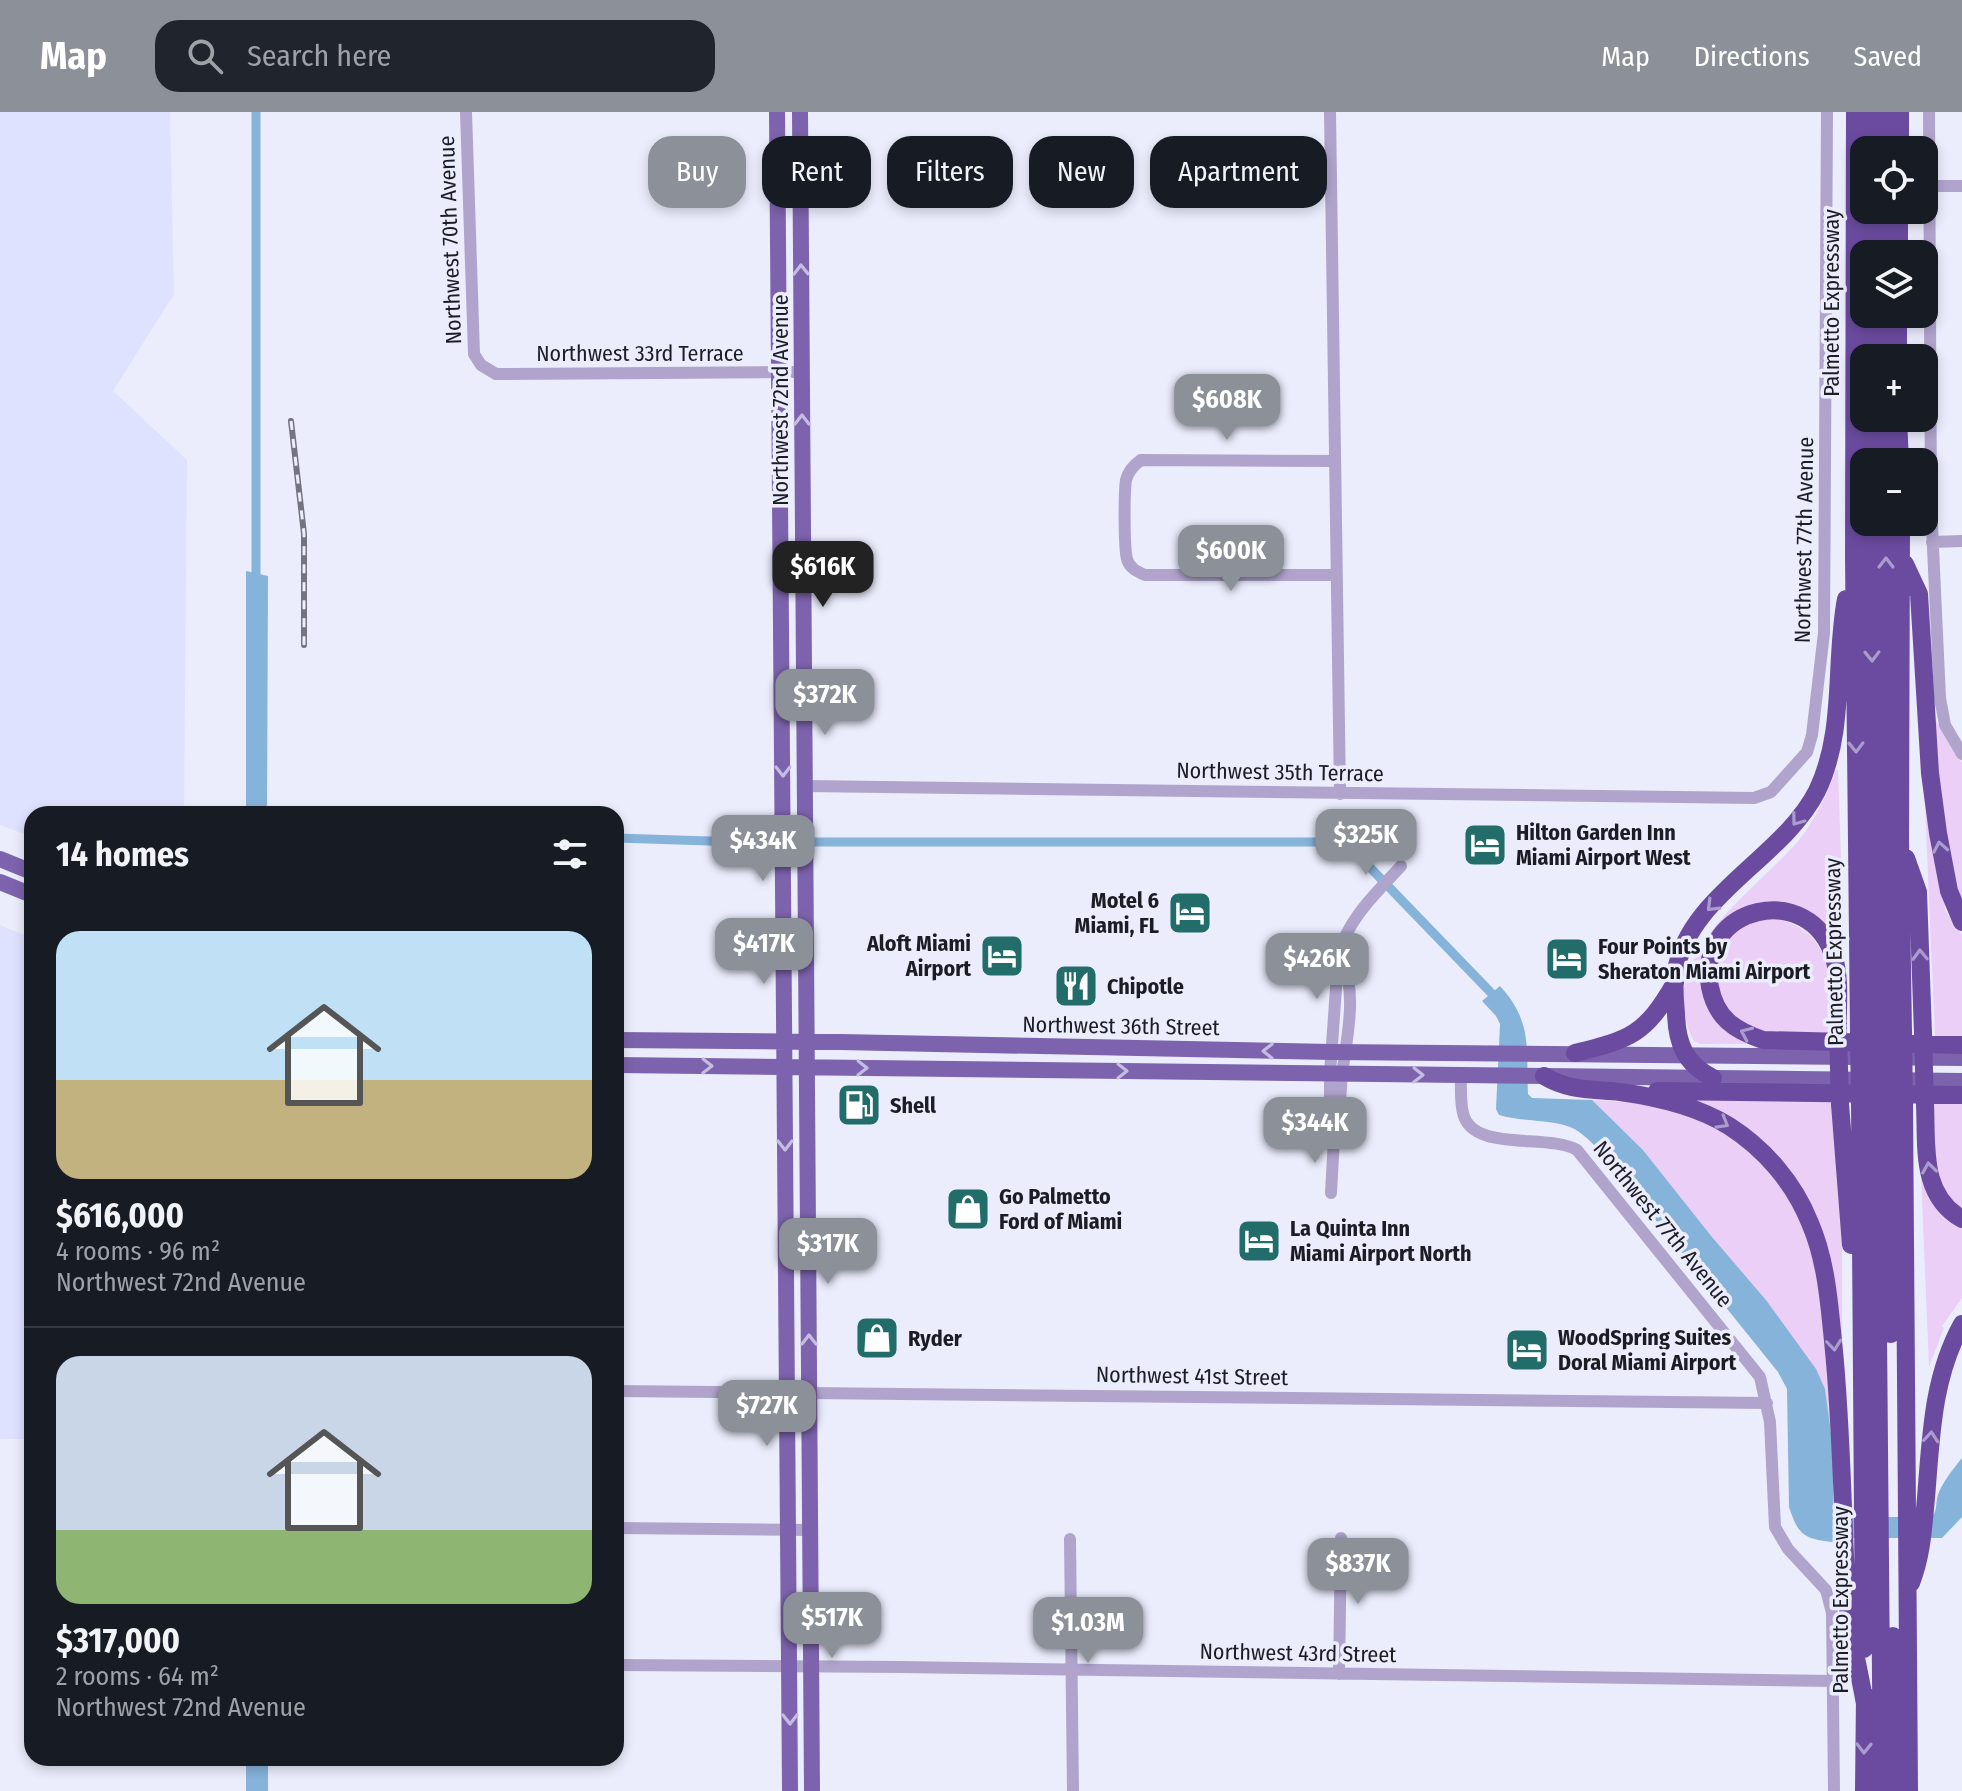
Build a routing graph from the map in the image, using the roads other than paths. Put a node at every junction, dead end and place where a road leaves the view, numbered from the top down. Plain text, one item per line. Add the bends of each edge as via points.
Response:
1 (466, 112) edge
2 (777, 112) edge
3 (800, 112) edge
4 (1330, 112) edge
5 (1827, 112) edge
6 (1855, 112) edge
7 (1868, 112) edge
8 (1884, 112) edge
9 (1900, 112) edge
10 (1929, 112) edge
11 (1868, 136) edge
12 (1884, 136) edge
13 (1900, 136) edge
14 (1929, 136) edge
15 (1938, 186) edge
16 (1962, 186) edge
17 (1929, 224) edge
18 (801, 312) junction
19 (779, 329) junction
20 (481, 365) joint
21 (802, 372) junction
22 (779, 373) junction
23 (1335, 461) junction
24 (1871, 536) edge
25 (1886, 536) edge
26 (1901, 536) edge
27 (1962, 541) edge
28 (1932, 542) junction
29 (1854, 557) junction
30 (1902, 558) junction
31 (803, 568) junction
32 (781, 569) junction
33 (1335, 575) junction
34 (1962, 754) edge
35 (805, 786) junction
36 (1340, 794) junction
37 (1754, 798) joint
38 (1900, 841) junction
39 (0, 859) edge
40 (24, 869) edge
41 (1398, 869) dead end
42 (0, 882) edge
43 (24, 892) edge
44 (1962, 922) edge
45 (1675, 983) junction
46 (1882, 1032) junction
47 (624, 1040) edge
48 (784, 1042) junction
49 (807, 1042) junction
50 (1962, 1045) edge
51 (1205, 1050) junction
52 (1339, 1052) junction
53 (1575, 1053) junction
54 (1685, 1055) junction
55 (1962, 1058) edge
56 (624, 1065) edge
57 (784, 1067) junction
58 (807, 1067) junction
59 (1205, 1072) junction
60 (1336, 1073) junction
61 (1461, 1075) junction
62 (1544, 1076) junction
63 (1713, 1078) junction
64 (1962, 1081) edge
65 (1622, 1092) junction
66 (1962, 1095) edge
67 (1882, 1105) junction
68 (1331, 1193) dead end
69 (1962, 1219) edge
70 (1962, 1324) edge
71 (1862, 1347) junction
72 (624, 1391) edge
73 (786, 1391) junction
74 (809, 1391) junction
75 (1767, 1403) junction
76 (624, 1528) edge
77 (1888, 1528) junction
78 (788, 1529) junction
79 (811, 1530) junction
80 (1341, 1538) dead end
81 (1070, 1539) dead end
82 (624, 1665) edge
83 (790, 1665) junction
84 (812, 1666) junction
85 (1070, 1669) junction
86 (1339, 1674) junction
87 (1835, 1681) junction
88 (790, 1791) edge
89 (812, 1791) edge
90 (1073, 1791) edge
91 (1834, 1791) edge
92 (1864, 1791) edge
93 (1882, 1791) edge
94 (1896, 1791) edge
95 (1909, 1791) edge

1 - 20 street, Northwest 70th Avenue via 474,354
2 - 19 main road, Northwest 72nd Avenue
18 -> 3 main road, Northwest 72nd Avenue
4 - 23 street
5 - 37 street, Northwest 77th Avenue via 1824,633 1807,752 1771,792
6 - 29 highway, Palmetto Expressway
7 - 11 highway
8 - 12 highway
9 - 13 highway
10 - 14 street
15 - 16 street
17 - 28 street
18 - 19 main road
18 - 21 main road, Northwest 72nd Avenue
19 - 22 main road, Northwest 72nd Avenue
20 - 22 street, Northwest 33rd Terrace via 496,374
21 - 22 street, Northwest 33rd Terrace
31 -> 21 main road, Northwest 72nd Avenue
22 - 32 main road, Northwest 72nd Avenue
23 - 33 street
23 - 33 street via 1141,460 1126,479 1127,560 1135,571
24 -> 46 highway
46 -> 25 highway
26 - 30 highway, Palmetto Expressway
27 - 28 street
28 - 34 street via 1941,711
29 -> 45 highway via 1843,615 1832,742 1816,791 1797,822 1705,912 1689,934
29 -> 46 highway, Palmetto Expressway
30 - 38 highway, Palmetto Expressway
44 -> 30 highway via 1949,891 1936,818 1919,594
31 - 32 main road
31 - 35 main road, Northwest 72nd Avenue
32 -> 48 main road, Northwest 72nd Avenue
33 - 36 street
35 - 36 street, Northwest 35th Terrace
35 - 49 main road, Northwest 72nd Avenue
36 - 37 street, Northwest 35th Terrace
38 - 46 highway, Palmetto Expressway
69 -> 38 highway, bridge via 1943,1204 1930,1180 1918,892
39 - 40 main road
41 - 52 street via 1364,905 1344,940 1337,974
42 - 43 main road
45 - 53 highway via 1639,1031
45 - 54 highway via 1678,1038
46 - 67 highway, Palmetto Expressway, bridge
46 - 67 highway, Palmetto Expressway, bridge
47 - 48 main road, Northwest 36th Street
48 - 49 main road, Northwest 36th Street
48 - 57 main road, Northwest 72nd Avenue
49 - 51 main road, Northwest 36th Street
49 - 58 main road, Northwest 72nd Avenue
50 -> 71 highway, bridge via 1763,1040 1747,1035 1716,1010 1709,961 1722,933 1744,915 1774,909 1815,927 1834,958 1837,976 1838,1032 1840,1104 1848,1219
52 -> 51 main road, Northwest 36th Street
51 - 59 main road
52 - 53 main road, Northwest 36th Street
52 - 60 street
53 - 54 main road, Northwest 36th Street
54 - 55 main road, Northwest 36th Street
54 - 63 highway
56 -> 57 main road, Northwest 36th Street
57 - 58 main road, Northwest 36th Street
57 -> 73 main road, Northwest 72nd Avenue
58 -> 59 main road, Northwest 36th Street
74 -> 58 main road, Northwest 72nd Avenue
59 - 60 main road, Northwest 36th Street
60 -> 61 main road, Northwest 36th Street
60 - 68 street
61 - 62 main road, Northwest 36th Street
61 - 75 street, Northwest 77th Avenue via 1463,1117 1473,1131 1488,1137 1565,1143 1577,1150 1760,1377
62 - 63 main road, Northwest 36th Street
62 - 65 highway via 1561,1087
63 - 64 main road, Northwest 36th Street
65 - 66 highway
65 -> 77 highway via 1681,1105 1728,1126 1780,1172 1804,1209 1827,1287 1839,1404
67 - 71 highway, Palmetto Expressway
67 - 77 highway, Palmetto Expressway
67 - 77 highway
77 -> 70 highway
71 - 77 highway, Palmetto Expressway
72 - 73 street, Northwest 41st Street
73 - 74 street, Northwest 41st Street
73 - 78 main road, Northwest 72nd Avenue
74 - 75 street, Northwest 41st Street
74 - 79 main road, Northwest 72nd Avenue
75 - 87 street, Northwest 77th Avenue via 1775,1527 1826,1590
76 - 78 street
77 -> 92 highway, Palmetto Expressway via 1865,1704
77 - 93 highway
77 - 94 highway via 1898,1556
77 - 95 highway via 1921,1558 1907,1593
78 - 79 street
78 - 83 main road, Northwest 72nd Avenue
79 - 84 main road, Northwest 72nd Avenue
80 - 86 street
81 - 85 street
82 - 83 street, Northwest 43rd Street
83 - 84 street, Northwest 43rd Street
83 -> 88 main road, Northwest 72nd Avenue
84 - 85 street, Northwest 43rd Street
84 - 89 main road, Northwest 72nd Avenue
85 - 86 street, Northwest 43rd Street
85 - 90 street
86 - 87 street, Northwest 43rd Street
87 - 91 street, Northwest 77th Avenue

